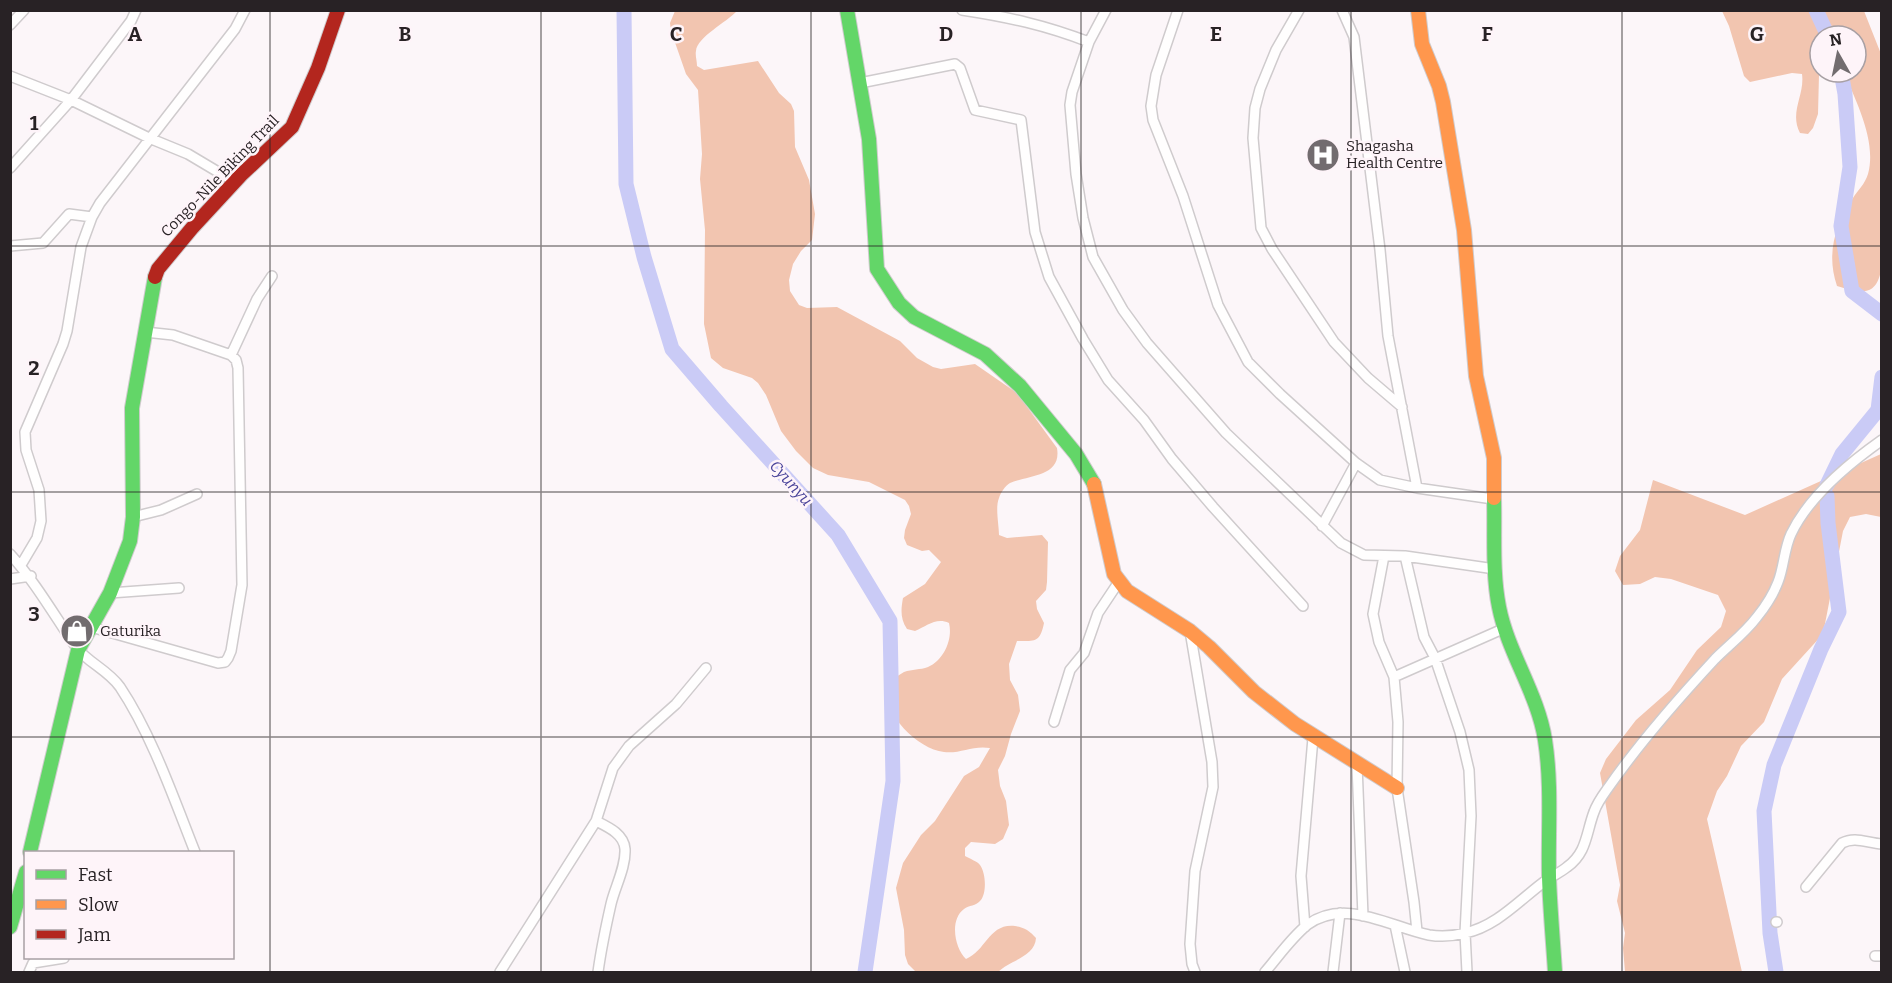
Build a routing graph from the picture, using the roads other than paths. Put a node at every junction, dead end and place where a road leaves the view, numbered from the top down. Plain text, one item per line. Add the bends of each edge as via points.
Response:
1 (24, 10) edge
2 (136, 10) edge
3 (244, 10) edge
4 (338, 10) edge
5 (847, 10) edge
6 (962, 10) edge
7 (1106, 10) edge
8 (1178, 10) edge
9 (1299, 10) edge
10 (1342, 10) edge
11 (1418, 10) edge
12 (985, 12) edge
13 (10, 25) edge
14 (1089, 42) junction
15 (10, 76) edge
16 (860, 82) junction
17 (71, 100) junction
18 (149, 138) junction
19 (10, 168) edge
20 (235, 182) junction
21 (92, 217) junction
22 (10, 246) edge
23 (272, 276) dead end
24 (145, 332) junction
25 (231, 356) junction
26 (1402, 407) junction
27 (1881, 440) edge
28 (1356, 463) junction
29 (1416, 488) junction
30 (197, 494) dead end
31 (1493, 499) junction
32 (133, 517) junction
33 (1322, 526) junction
34 (10, 554) edge
35 (1384, 556) junction
36 (1405, 556) junction
37 (21, 565) junction
38 (1495, 569) junction
39 (31, 576) junction
40 (10, 579) edge
41 (1118, 583) junction
42 (179, 588) dead end
43 (110, 593) junction
44 (1303, 606) dead end
45 (91, 627) junction
46 (1505, 628) junction
47 (1190, 631) junction
48 (78, 650) junction
49 (1435, 658) junction
50 (706, 668) dead end
51 (1394, 677) junction
52 (1054, 722) dead end
53 (1313, 738) junction
54 (1357, 765) junction
55 (1397, 788) junction
56 (596, 821) junction
57 (1881, 844) edge
58 (30, 851) edge
59 (195, 851) edge
60 (1550, 878) junction
61 (24, 879) edge
62 (1806, 887) dead end
63 (1340, 914) junction
64 (1363, 916) junction
65 (1395, 925) junction
66 (10, 927) edge
67 (1305, 927) junction
68 (1417, 931) junction
69 (1465, 933) junction
70 (54, 959) edge
71 (29, 972) edge
72 (500, 972) edge
73 (597, 972) edge
74 (1195, 972) edge
75 (1265, 972) edge
76 (1333, 972) edge
77 (1405, 972) edge
78 (1467, 972) edge
79 (1555, 972) edge

1 - 13 street
2 - 17 street
3 - 18 street via 235,29
4 - 20 street, Congo-Nile Biking Trail via 292,127
5 - 16 street
6 - 12 street
7 - 14 street
8 - 28 street via 1156,75 1151,106 1218,305 1248,362
9 - 26 street via 1276,50 1255,108 1253,138 1261,228 1334,342
10 - 26 street via 1354,38 1388,336
11 - 31 street via 1422,44 1443,102 1464,230 1476,376 1494,458
12 - 14 street via 1052,27
14 - 33 street via 1070,105 1076,174 1093,257 1147,343 1226,433
15 - 17 street
16 - 41 street via 870,139 877,269 905,310 985,354 1020,386 1076,454 1095,486
16 - 44 street via 955,64 975,110 1020,120 1035,232 1049,277 1083,339 1108,380 1172,459
17 - 18 street
17 - 19 street
18 - 20 street via 188,154
18 - 21 street
20 - 24 street, Congo-Nile Biking Trail via 158,269
21 - 22 street via 69,214 44,243
21 - 37 street via 81,247 63,344 25,432 26,450 39,490 41,521 37,538
23 - 25 street
24 - 25 street via 173,335
24 - 32 street, Congo-Nile Biking Trail via 132,408
25 - 45 street via 238,368 242,585 228,658 218,663
26 - 29 street
27 - 60 street via 1838,476 1801,518 1791,535 1778,582 1767,604 1661,720 1602,797 1579,857
28 - 29 street via 1380,480
28 - 33 street
29 - 31 street
30 - 32 street
31 - 38 street
32 - 43 street, Congo-Nile Biking Trail via 126,556
33 - 35 street via 1352,550
34 - 37 street
35 - 36 street
35 - 51 street via 1374,623
36 - 38 street
36 - 49 street via 1424,637
37 - 39 street
38 - 46 street
39 - 40 street
39 - 48 street
41 - 47 street via 1153,610
41 - 52 street via 1098,613 1084,653 1070,670
42 - 43 street
43 - 45 street, Congo-Nile Biking Trail
45 - 48 street, Congo-Nile Biking Trail
46 - 49 street
46 - 60 street via 1539,712 1545,739
47 - 53 street via 1262,699
47 - 74 street via 1213,787 1195,871 1190,944
48 - 58 street, Congo-Nile Biking Trail
48 - 59 street via 119,686 170,785
49 - 51 street
49 - 69 street via 1464,746 1470,779
50 - 56 street via 676,704 629,746 613,768
51 - 55 street
53 - 54 street
53 - 67 street via 1301,876
54 - 55 street
54 - 64 street
55 - 68 street
56 - 72 street
56 - 73 street via 621,838 625,848
57 - 62 street via 1854,839 1842,843
60 - 69 street via 1500,917
60 - 79 street
61 - 66 street
63 - 64 street
63 - 67 street
63 - 76 street
64 - 65 street
65 - 68 street
65 - 77 street
67 - 75 street
68 - 69 street via 1440,937
69 - 78 street
70 - 71 street via 33,963

